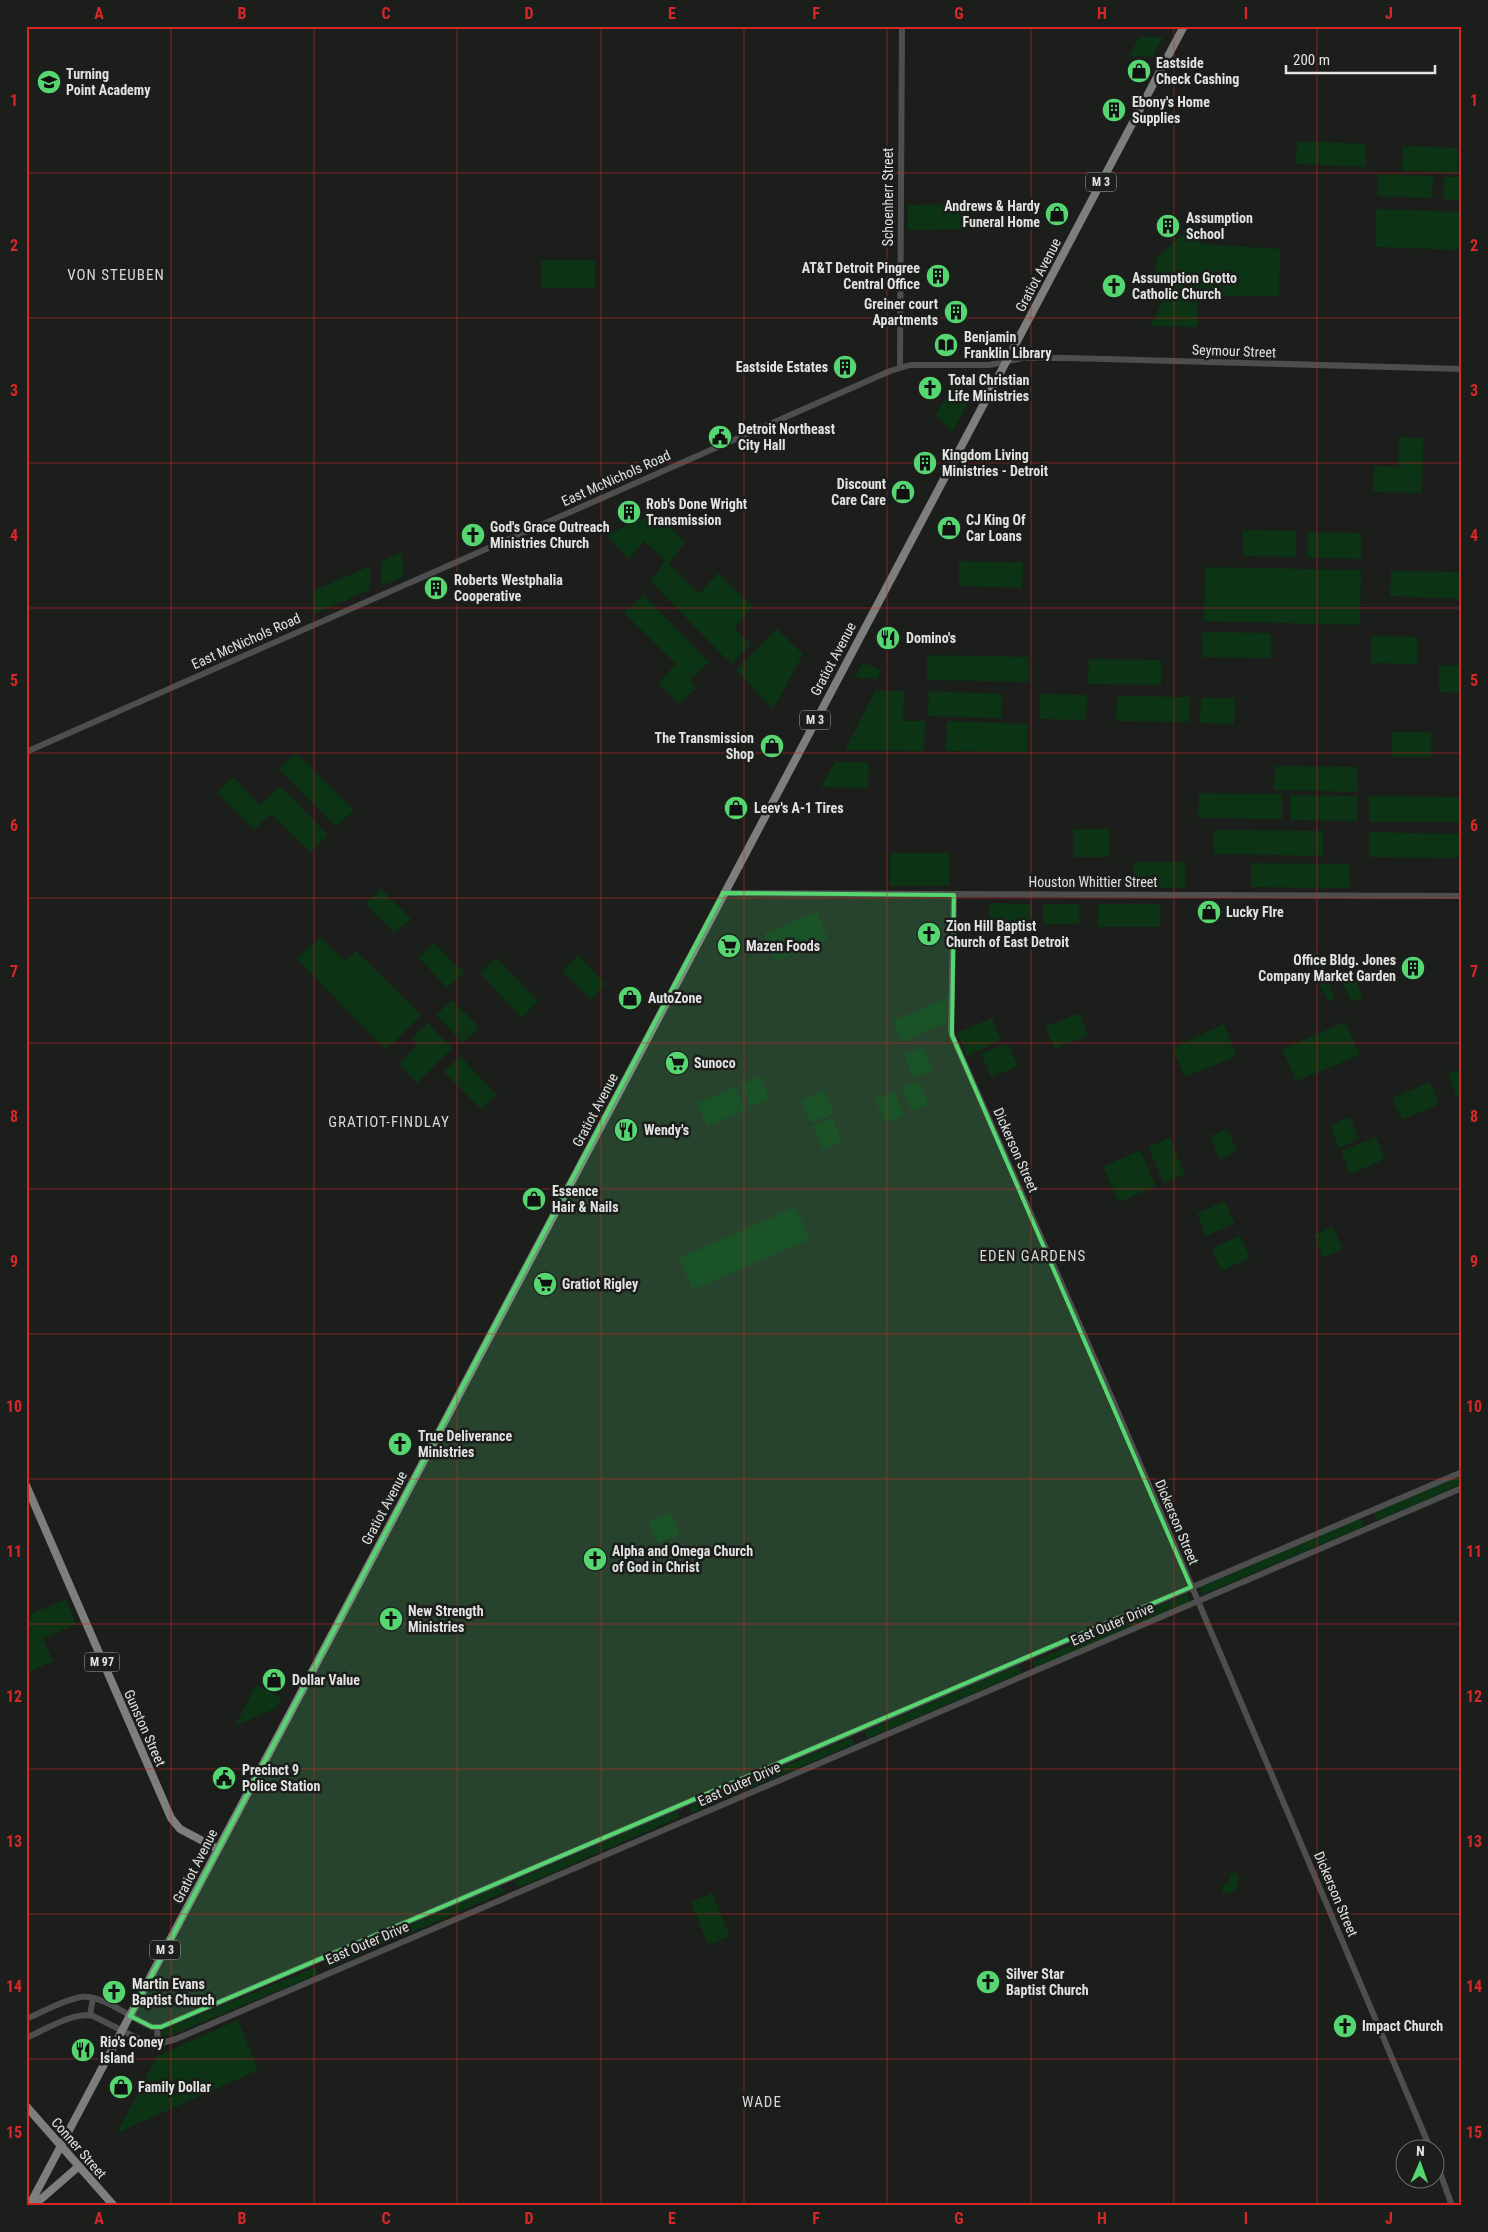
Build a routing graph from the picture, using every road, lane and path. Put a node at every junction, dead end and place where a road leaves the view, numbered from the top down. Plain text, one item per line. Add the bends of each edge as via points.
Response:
1 (902, 26) edge
2 (1184, 26) edge
3 (1006, 362) junction
4 (900, 368) junction
5 (1462, 369) edge
6 (26, 752) edge
7 (723, 893) junction
8 (954, 895) junction
9 (1462, 896) edge
10 (1462, 1472) edge
11 (26, 1486) edge
12 (1462, 1488) edge
13 (1190, 1587) junction
14 (1197, 1601) junction
15 (218, 1849) junction
16 (93, 1998) junction
17 (90, 2015) junction
18 (130, 2016) junction
19 (26, 2020) edge
20 (157, 2027) junction
21 (122, 2030) junction
22 (26, 2038) edge
23 (158, 2044) junction
24 (26, 2106) edge
25 (1427, 2140) edge
26 (61, 2146) junction
27 (80, 2166) junction
28 (1446, 2189) edge
29 (29, 2206) edge
30 (33, 2206) edge
31 (114, 2206) edge
32 (1452, 2206) edge

1 - 4 street, Schoenherr Street
2 - 3 main road, Gratiot Avenue / M 3
3 - 4 street, East McNichols Road
3 - 5 street, Seymour Street via 1023,358 1069,358
3 - 7 main road, Gratiot Avenue / M 3
4 - 6 street, East McNichols Road
7 - 8 street, Houston Whittier Street
7 - 15 main road, Gratiot Avenue / M 3
8 - 9 street, Houston Whittier Street
8 - 13 street, Dickerson Street via 952,1035 1114,1403
10 - 13 street, East Outer Drive
11 - 15 main road, Gunston Street / M 97 via 171,1818 180,1829
12 - 14 street, East Outer Drive
13 - 14 street, Dickerson Street
13 - 20 street, East Outer Drive
14 - 23 street, East Outer Drive
14 - 25 street, Dickerson Street
15 - 18 main road, Gratiot Avenue / M 3
16 - 17 street
16 - 18 street
16 - 19 street via 74,1999
17 - 21 street
17 - 22 street via 74,2016
18 - 20 street
18 - 21 main road, Gratiot Avenue / M 3
20 - 23 street
21 - 23 street via 147,2044
21 - 26 main road, Gratiot Avenue / M 3
24 - 26 main road, Conner Street
26 - 27 main road, Conner Street
26 - 29 main road, Gratiot Avenue / M 3
27 - 30 main road
27 - 31 main road, Conner Street
28 - 32 street

